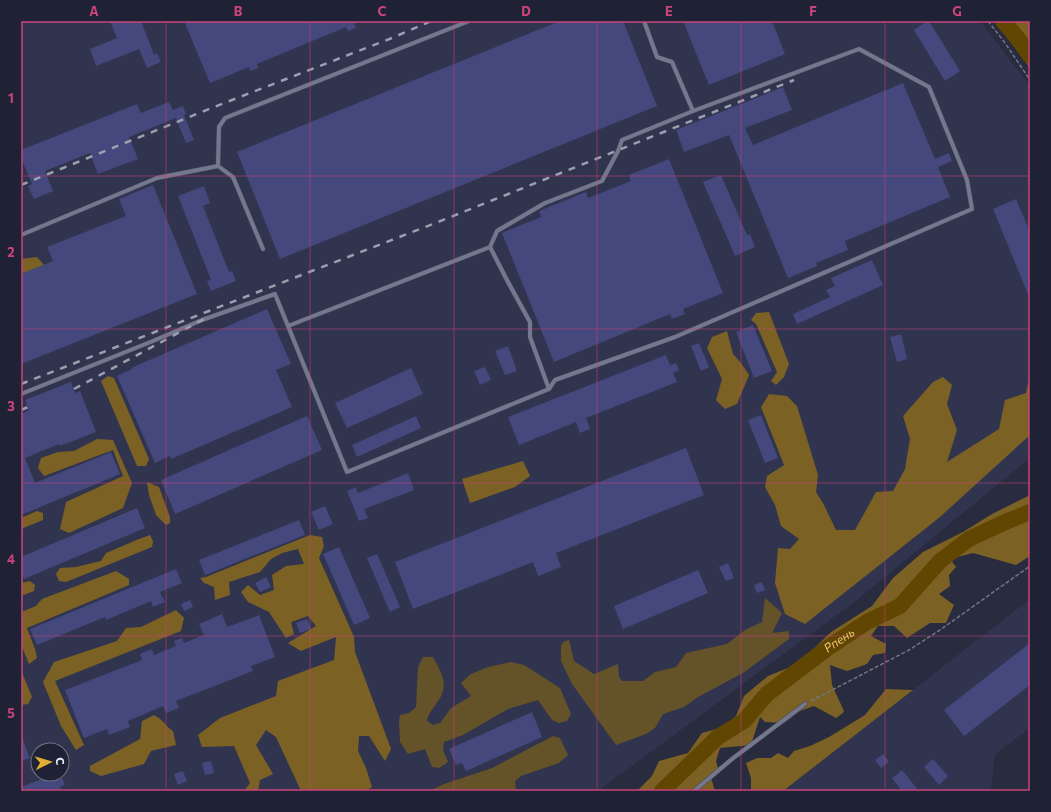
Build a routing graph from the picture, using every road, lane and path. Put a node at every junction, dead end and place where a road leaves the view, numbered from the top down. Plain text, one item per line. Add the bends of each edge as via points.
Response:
1 (469, 21) edge
2 (644, 21) edge
3 (988, 21) edge
4 (1030, 80) edge
5 (693, 111) junction
6 (218, 166) junction
7 (21, 235) edge
8 (490, 247) junction
9 (263, 249) dead end
10 (288, 326) junction
11 (548, 389) junction
12 (21, 394) edge
13 (1030, 566) edge
14 (805, 704) joint
15 (694, 791) edge

1 - 6 lane via 225,118 219,127
2 - 5 lane via 657,57 672,62
3 - 4 path
5 - 8 lane via 622,140 602,181 545,203 498,232
5 - 11 lane via 859,49 929,87 967,180 972,209 675,338 555,380
6 - 7 lane via 157,178
6 - 9 lane via 233,177
8 - 10 lane
8 - 11 lane via 530,322 530,337
10 - 11 lane via 347,472
10 - 12 lane via 275,294 202,320
13 - 14 path via 909,650
14 - 15 lane

